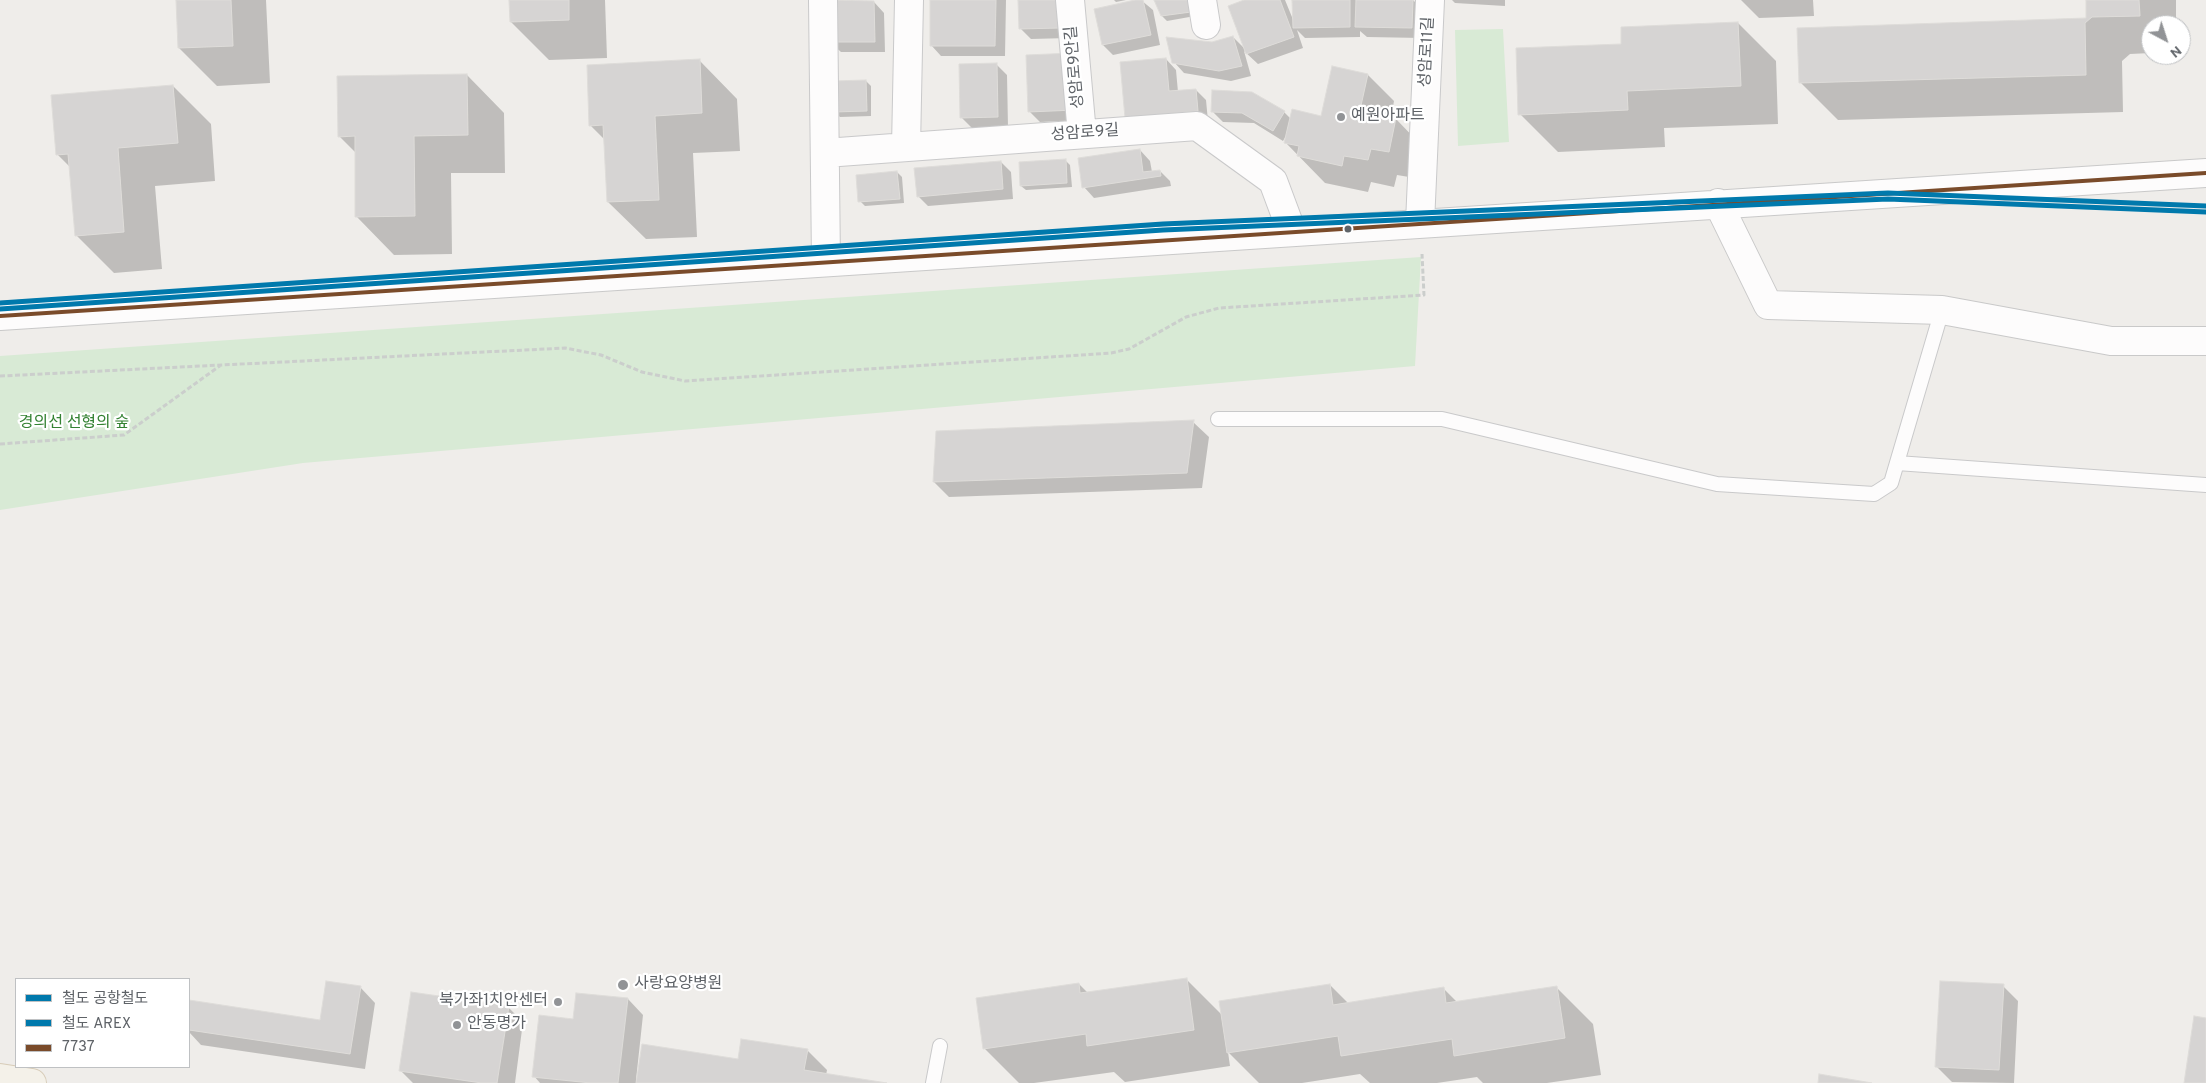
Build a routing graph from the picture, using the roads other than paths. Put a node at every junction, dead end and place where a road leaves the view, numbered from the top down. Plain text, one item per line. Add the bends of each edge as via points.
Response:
1 (823, 0) edge
2 (909, 0) edge
3 (1070, 0) edge
4 (1430, 0) edge
5 (1082, 134) junction
6 (906, 147) junction
7 (824, 153) junction
8 (2195, 173) edge
9 (1718, 203) junction
10 (1420, 223) junction
11 (1292, 232) junction
12 (826, 262) junction
13 (1942, 310) junction
14 (0, 316) edge
15 (2206, 341) edge
16 (1218, 419) dead end
17 (1897, 462) junction
18 (2206, 485) edge
19 (940, 1046) dead end
20 (0, 1078) edge
21 (32, 1083) edge
22 (933, 1083) edge

1 - 7 main road
2 - 6 main road
3 - 5 main road, 성암로9안길
4 - 10 main road, 성암로11길
5 - 6 main road, 성암로9길
5 - 11 main road, 성암로9길 via 1197,126 1273,181
6 - 7 main road, 성암로9길
7 - 12 main road
8 - 9 main road
9 - 10 main road
9 - 13 main road via 1768,305
10 - 11 main road
11 - 12 main road
12 - 14 main road
13 - 15 main road via 2111,341
13 - 17 lane
16 - 17 lane via 1442,419 1717,484 1874,494 1891,483
17 - 18 lane
19 - 22 lane
20 - 21 main road

